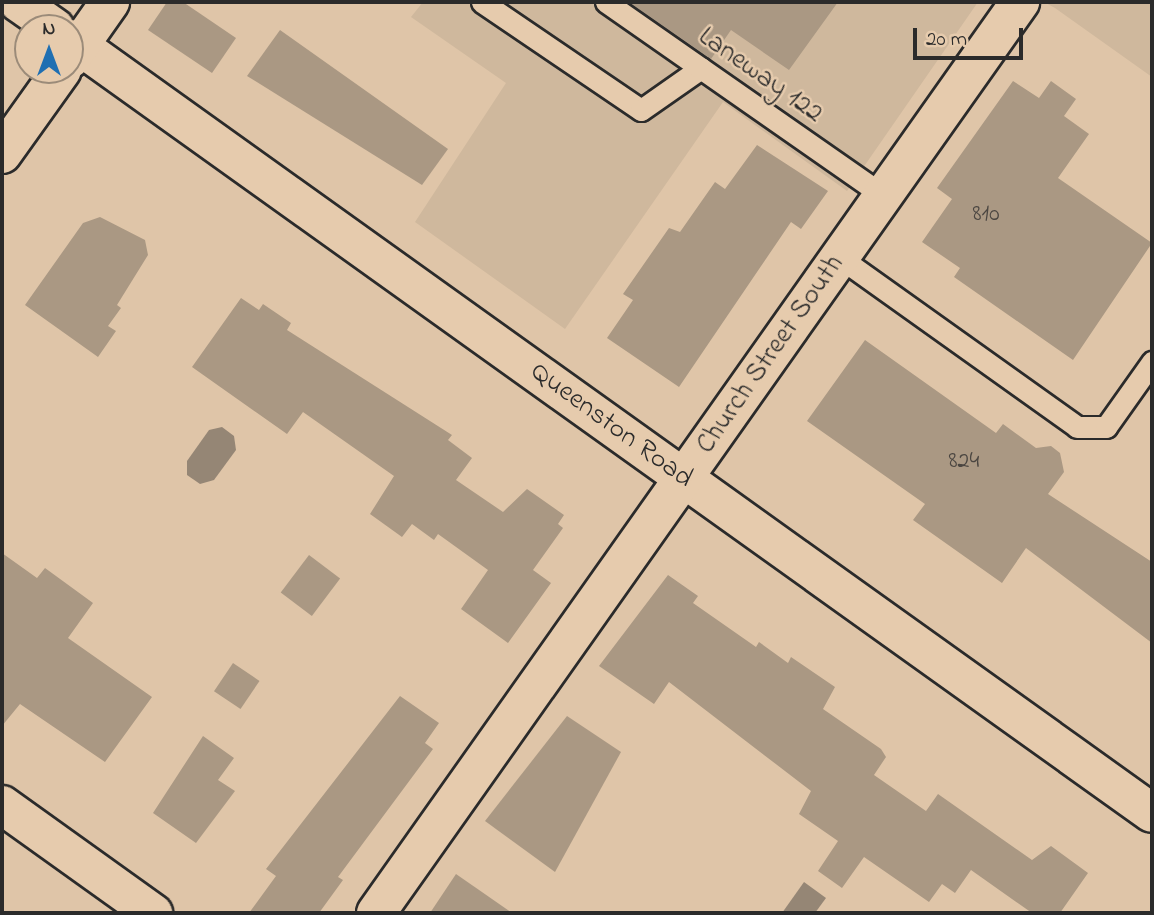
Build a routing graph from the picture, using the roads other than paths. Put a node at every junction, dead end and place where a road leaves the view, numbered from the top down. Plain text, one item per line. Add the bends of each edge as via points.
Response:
1 (18, 2) edge
2 (110, 2) edge
3 (482, 2) edge
4 (606, 2) edge
5 (1020, 2) edge
6 (31, 14) edge
7 (84, 30) edge
8 (84, 60) edge
9 (701, 68) junction
10 (45, 84) edge
11 (2, 154) edge
12 (883, 195) junction
13 (839, 257) junction
14 (1152, 362) edge
15 (684, 478) junction
16 (2, 804) edge
17 (1152, 813) edge
18 (153, 913) edge
19 (376, 913) edge

1 - 6 street, Queenston Road
2 - 7 street
3 - 9 lane via 641,110
4 - 9 lane, Laneway 122
5 - 12 street, Church Street South
8 - 15 street, Queenston Road
9 - 12 lane, Laneway 122
10 - 11 street
12 - 13 street, Church Street South
13 - 14 lane via 1077,427 1106,427
13 - 15 street, Church Street South
15 - 17 street, Queenston Road
15 - 19 street, Church Street South
16 - 18 street

